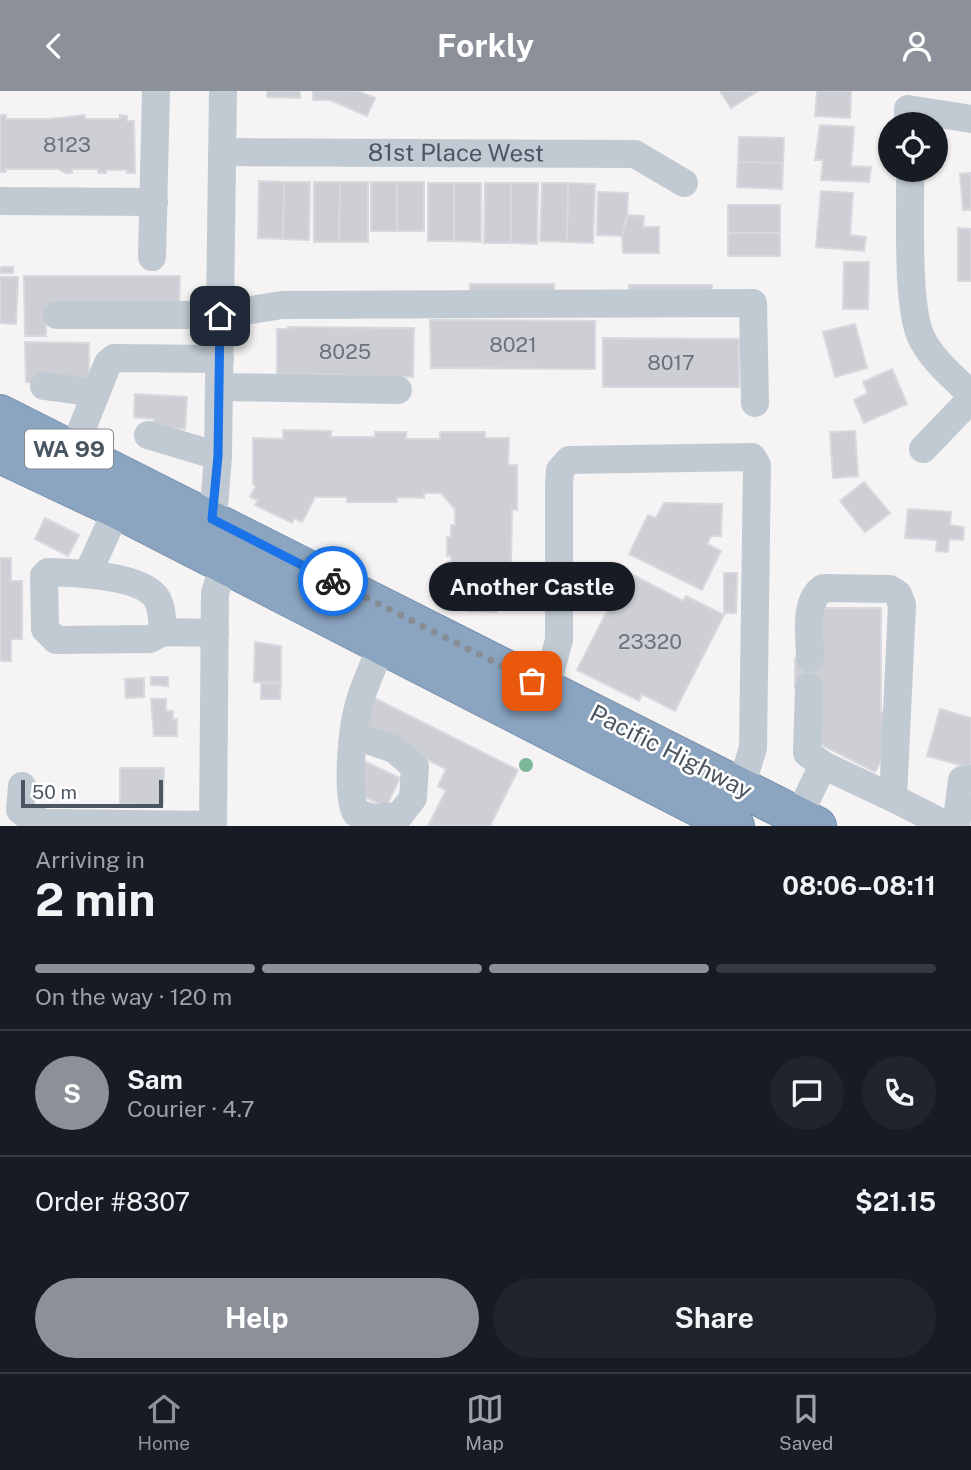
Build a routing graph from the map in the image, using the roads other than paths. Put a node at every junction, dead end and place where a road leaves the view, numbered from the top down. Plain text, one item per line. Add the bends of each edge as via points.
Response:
1 (156, 91) edge
2 (223, 91) edge
3 (948, 119) edge
4 (971, 120) edge
5 (222, 152) junction
6 (909, 182) edge
7 (684, 183) dead end
8 (0, 201) edge
9 (154, 202) junction
10 (152, 257) dead end
11 (57, 315) dead end
12 (220, 316) junction
13 (220, 359) junction
14 (44, 386) dead end
15 (219, 387) junction
16 (398, 390) dead end
17 (96, 393) junction
18 (971, 396) edge
19 (755, 403) dead end
20 (0, 414) edge
21 (148, 436) dead end
22 (923, 449) dead end
23 (73, 451) junction
24 (0, 454) edge
25 (218, 456) junction
26 (117, 509) junction
27 (212, 519) junction
28 (224, 565) junction
29 (88, 573) junction
30 (163, 632) junction
31 (215, 633) junction
32 (382, 646) junction
33 (810, 658) dead end
34 (809, 687) dead end
35 (546, 688) junction
36 (355, 736) dead end
37 (823, 765) junction
38 (971, 779) edge
39 (22, 786) dead end
40 (741, 787) junction
41 (893, 798) junction
42 (807, 821) edge
43 (214, 826) edge
44 (735, 826) edge
45 (948, 826) edge
46 (956, 826) edge

1 - 9 street
2 - 5 street
3 - 4 street
5 - 7 street, 81st Place West via 635,154
5 - 12 street
6 - 18 street via 914,312 921,336 934,356
8 - 9 street
9 - 10 street
11 - 12 street
12 - 13 street
12 - 19 street via 282,305 753,303
13 - 15 street
13 - 17 street via 114,358
14 - 17 street
15 - 16 street
15 - 25 street
17 - 23 street
18 - 22 street
20 - 23 highway, Pacific Highway / WA 99
21 - 25 street
23 - 27 highway, Pacific Highway / WA 99
24 - 26 highway, Pacific Highway / WA 99
25 - 27 street
26 - 28 highway, Pacific Highway / WA 99
26 - 29 street
27 - 35 highway, Pacific Highway / WA 99
28 - 31 street via 215,593
28 - 32 highway, Pacific Highway / WA 99
29 - 30 street via 143,587 154,595
29 - 30 street via 48,572 44,576 45,629 50,636 56,640 150,639
30 - 31 street
31 - 43 street
32 - 36 street via 357,710
32 - 44 highway, Pacific Highway / WA 99
33 - 41 street via 811,604 823,588 890,589 898,594 902,605
34 - 37 street via 807,753
35 - 40 highway, Pacific Highway / WA 99
35 - 40 street via 559,640 560,470 569,460 752,457 757,465 753,748
37 - 41 street
37 - 42 street
38 - 46 street via 962,780 958,787
39 - 43 street via 20,810 44,823
40 - 42 highway, Pacific Highway / WA 99
41 - 45 street

